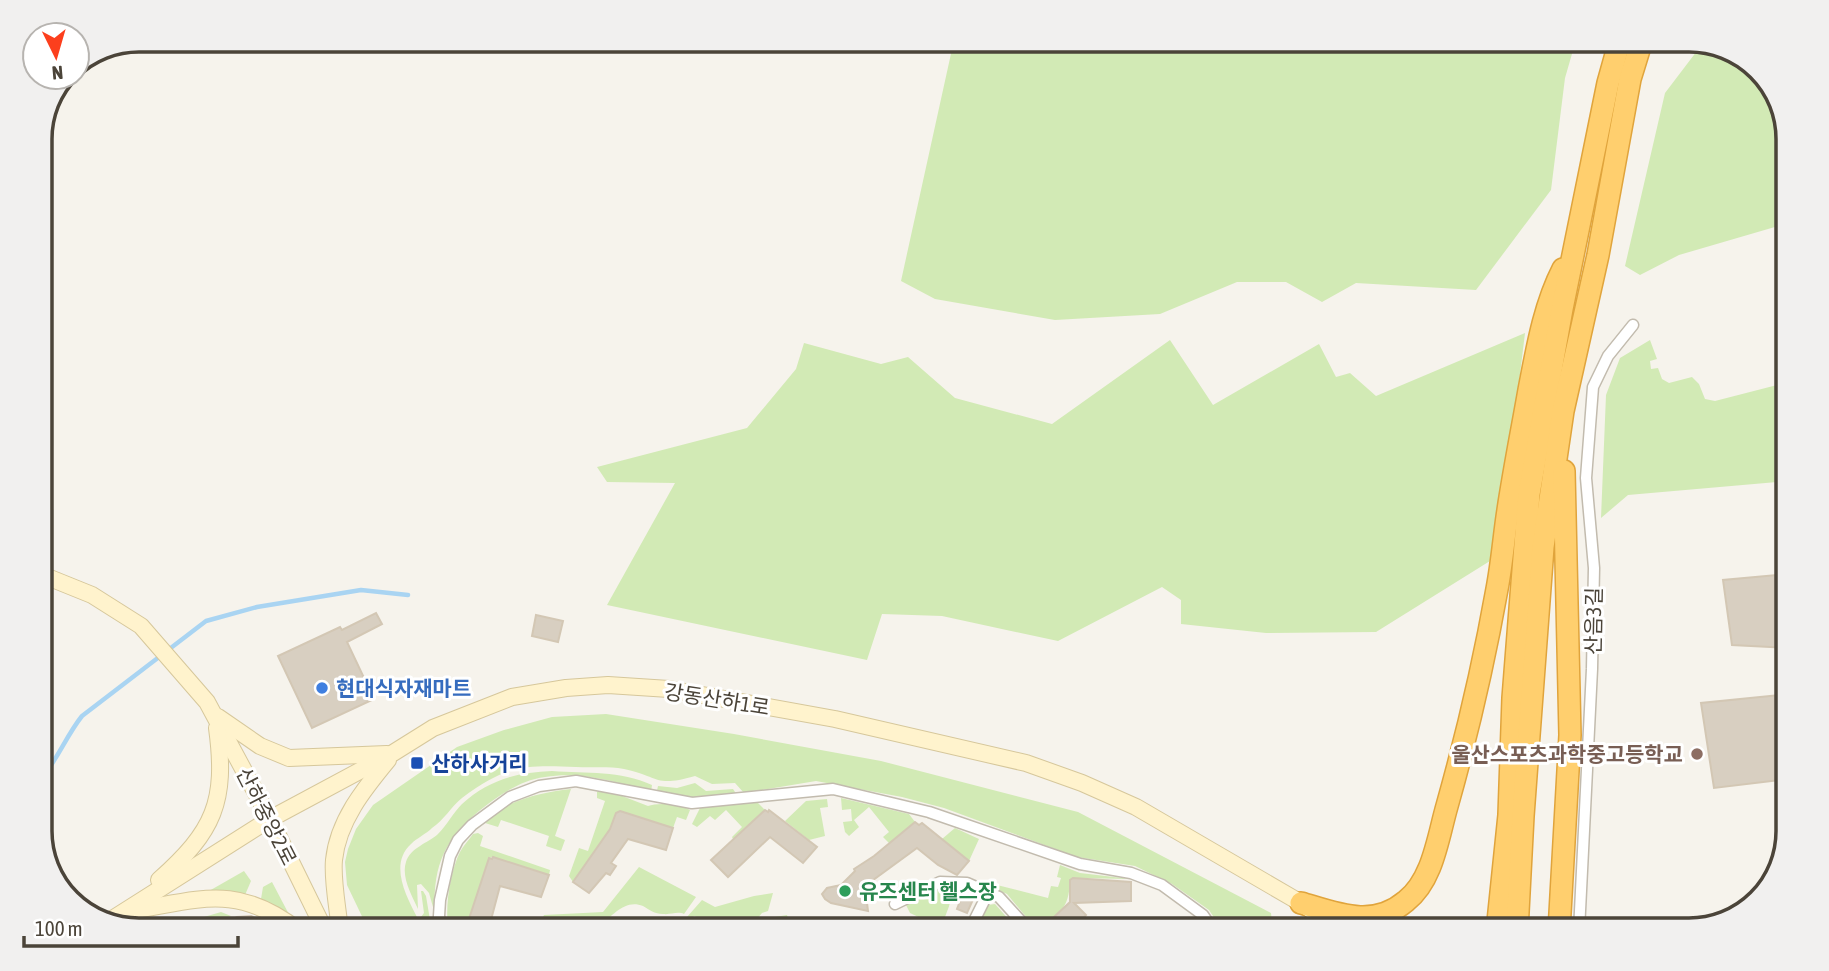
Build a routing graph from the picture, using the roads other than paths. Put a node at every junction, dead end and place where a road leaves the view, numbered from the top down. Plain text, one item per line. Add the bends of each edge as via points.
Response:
1 (1617, 52) edge
2 (1638, 52) edge
3 (1576, 242) junction
4 (1633, 324) dead end
5 (1563, 411) junction
6 (53, 579) edge
7 (211, 709) junction
8 (393, 753) junction
9 (270, 819) junction
10 (988, 893) junction
11 (1301, 903) junction
12 (895, 904) dead end
13 (1508, 909) junction
14 (123, 912) junction
15 (117, 916) edge
16 (283, 918) edge
17 (319, 918) edge
18 (339, 918) edge
19 (439, 918) edge
20 (976, 918) edge
21 (1018, 918) edge
22 (1205, 918) edge
23 (1322, 918) edge
24 (1504, 918) edge
25 (1512, 918) edge
26 (1560, 918) edge
27 (1580, 918) edge

1 - 3 highway
2 - 5 highway
3 - 11 highway via 1550,295 1525,413 1497,588 1460,759 1429,868 1419,889 1382,915 1348,917
3 - 13 highway via 1529,494 1514,698
4 - 27 street, 산음3길 via 1608,356 1593,387 1586,478 1594,568 1592,656
5 - 13 highway via 1543,547
5 - 26 highway via 1570,735
6 - 7 street via 92,595 141,626
7 - 8 street via 260,746 289,758
7 - 9 street, 산하중앙2로
7 - 14 street via 222,776 218,802 194,845
8 - 9 street, 강동산하1로
8 - 11 street, 강동산하1로 via 433,728 512,697 608,685 681,692 835,719 1026,763 1136,807
8 - 18 street via 355,804 338,841 334,862
9 - 14 street, 강동산하1로
9 - 17 street, 산하중앙2로
10 - 12 street via 967,883 948,881
10 - 20 street
10 - 21 street via 999,897
11 - 23 street, 강동산하1로
13 - 24 highway
13 - 25 highway
14 - 15 street, 강동산하1로
14 - 16 street via 232,898
19 - 22 street via 450,856 471,825 510,797 539,786 576,781 692,803 833,789 929,812 1080,864 1131,873 1162,885

